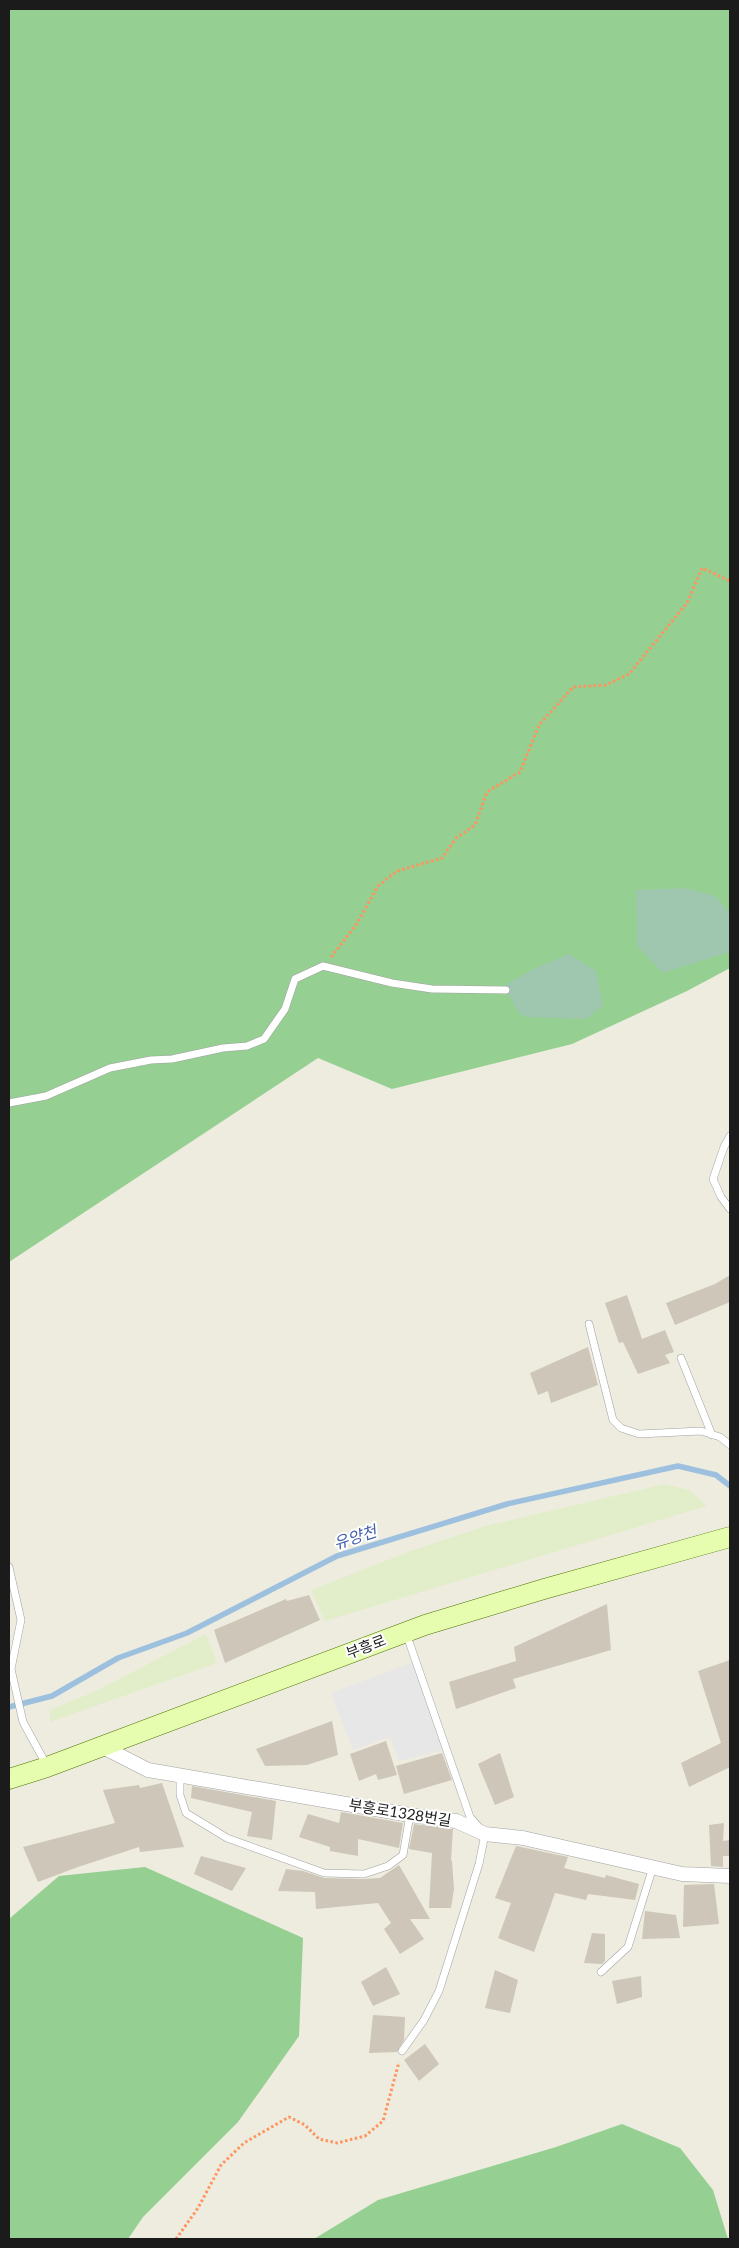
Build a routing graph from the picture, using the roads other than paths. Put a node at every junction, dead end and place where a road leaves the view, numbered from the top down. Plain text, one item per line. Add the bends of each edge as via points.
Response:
1 (506, 990) dead end
2 (9, 1103) edge
3 (730, 1136) edge
4 (730, 1209) edge
5 (589, 1324) dead end
6 (681, 1358) dead end
7 (712, 1435) junction
8 (730, 1445) edge
9 (730, 1537) edge
10 (9, 1567) edge
11 (406, 1632) junction
12 (10, 1658) edge
13 (101, 1746) junction
14 (47, 1767) junction
15 (180, 1776) junction
16 (9, 1779) edge
17 (410, 1816) junction
18 (485, 1834) junction
19 (653, 1867) junction
20 (730, 1876) edge
21 (601, 1972) dead end
22 (402, 2052) road end

1 - 2 lane via 432,989 323,966 295,978 285,1009 264,1039 247,1046 110,1068 46,1096
3 - 4 lane via 713,1179
5 - 7 lane via 613,1420 622,1428 638,1434 701,1431
6 - 7 lane
7 - 8 lane
9 - 11 main road, 부흥로
10 - 12 lane via 21,1620 20,1633
11 - 13 main road, 부흥로
11 - 18 lane via 470,1817
12 - 14 lane via 23,1722
13 - 14 main road, 부흥로
13 - 15 street, 부흥로1328번길 via 148,1770
14 - 16 main road, 부흥로
15 - 17 street, 부흥로1328번길
15 - 17 lane via 180,1795 186,1813 227,1838 324,1873 364,1874 388,1866 403,1855
17 - 18 street, 부흥로1328번길 via 456,1821
18 - 19 street, 부흥로1328번길 via 523,1838
18 - 22 lane via 439,1992
19 - 20 street, 부흥로1328번길 via 682,1874
19 - 21 lane via 628,1947

